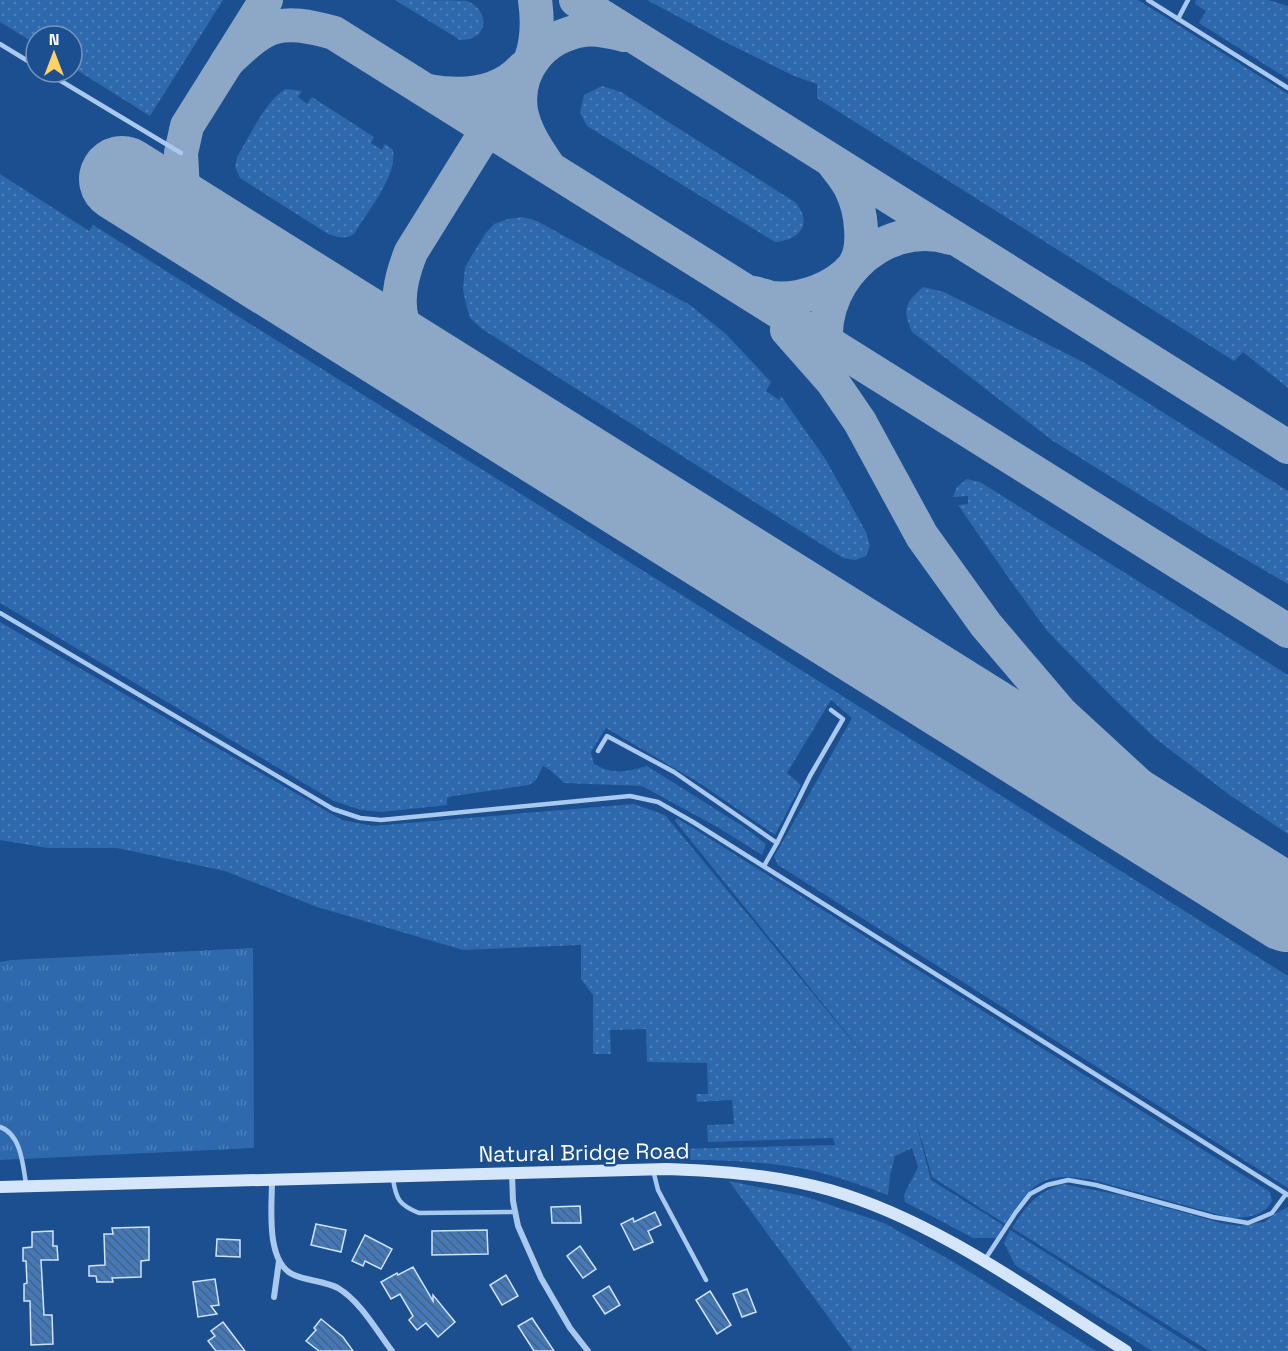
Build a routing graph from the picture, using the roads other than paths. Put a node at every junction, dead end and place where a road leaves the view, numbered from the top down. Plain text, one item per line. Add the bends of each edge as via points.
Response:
1 (1148, 0) edge
2 (1188, 0) edge
3 (1178, 18) junction
4 (0, 44) edge
5 (24, 59) edge
6 (66, 84) edge
7 (1288, 88) edge
8 (181, 153) dead end
9 (0, 613) edge
10 (831, 710) dead end
11 (598, 751) dead end
12 (777, 843) junction
13 (764, 866) junction
14 (0, 1127) edge
15 (653, 1170) junction
16 (512, 1174) junction
17 (393, 1178) junction
18 (272, 1181) junction
19 (27, 1186) junction
20 (0, 1187) edge
21 (1287, 1194) edge
22 (516, 1212) junction
23 (279, 1261) junction
24 (984, 1262) junction
25 (706, 1280) dead end
26 (274, 1298) dead end
27 (392, 1351) edge
28 (588, 1351) edge
29 (1126, 1351) edge

1 - 3 lane
2 - 3 lane
3 - 7 lane
4 - 5 lane
6 - 8 lane
9 - 13 lane via 333,809 360,818 381,820 630,796 658,802
10 - 12 lane via 843,718
11 - 12 lane via 607,736 674,772
12 - 13 lane
13 - 21 lane
14 - 19 lane via 12,1136 20,1150
15 - 16 main road, Natural Bridge Road
15 - 24 main road, Natural Bridge Road via 724,1171 775,1177 830,1190 918,1224
15 - 25 lane via 658,1190
16 - 17 main road, Natural Bridge Road
16 - 22 street
17 - 18 main road, Natural Bridge Road
17 - 22 lane via 395,1196 406,1208 419,1213
18 - 19 main road, Natural Bridge Road
18 - 23 street via 271,1234
19 - 20 main road, Natural Bridge Road
21 - 24 lane via 1272,1213 1248,1223 1068,1180 1030,1194
22 - 28 street via 518,1226 541,1278
23 - 26 street
23 - 27 street via 291,1274 337,1287 355,1301
24 - 29 main road, Natural Bridge Road

